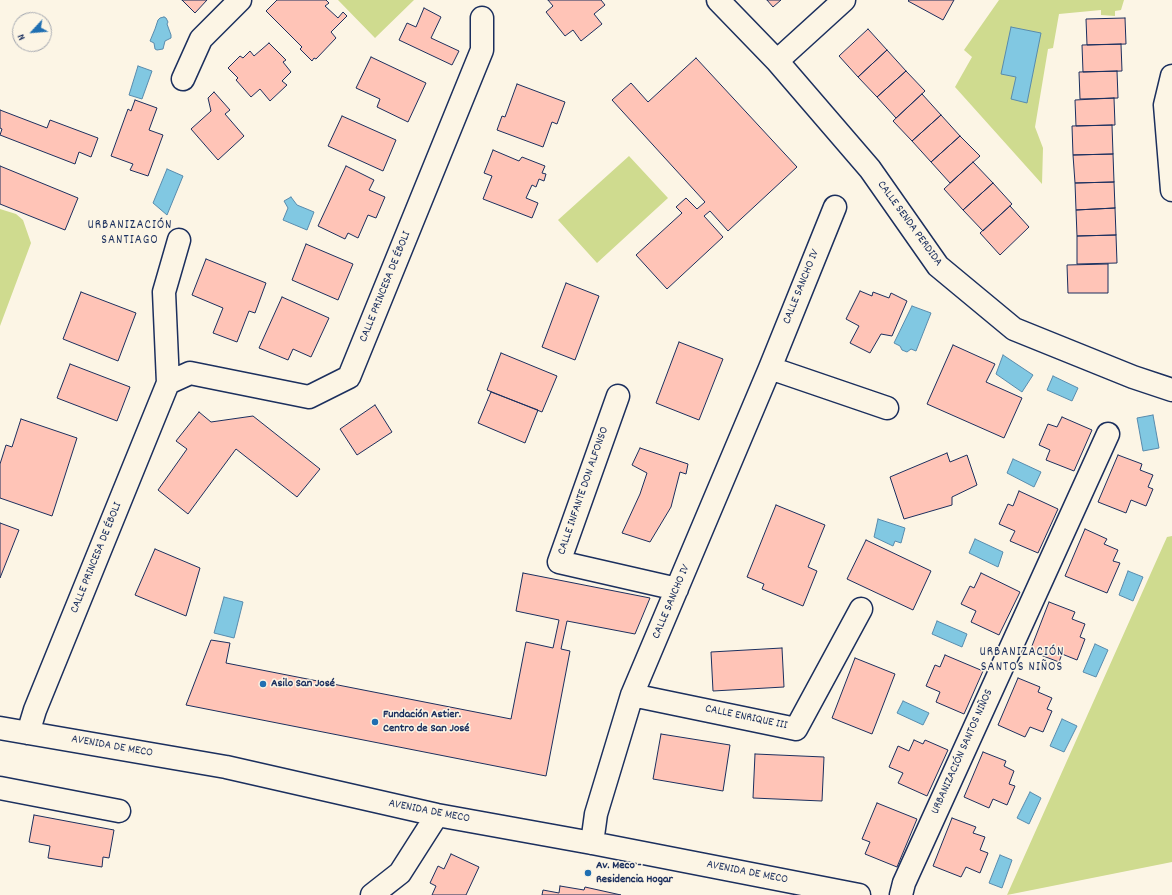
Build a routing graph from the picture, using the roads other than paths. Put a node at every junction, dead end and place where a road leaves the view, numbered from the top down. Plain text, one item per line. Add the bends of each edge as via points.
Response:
1 (240, 0) edge
2 (718, 0) edge
3 (844, 0) edge
4 (482, 18) dead end
5 (777, 61) junction
6 (1172, 76) edge
7 (182, 79) dead end
8 (1168, 106) edge
9 (1172, 190) edge
10 (834, 206) dead end
11 (179, 240) dead end
12 (770, 368) junction
13 (168, 383) junction
14 (1172, 390) edge
15 (618, 396) dead end
16 (887, 408) dead end
17 (1108, 434) dead end
18 (677, 589) junction
19 (861, 609) dead end
20 (632, 695) junction
21 (0, 728) edge
22 (28, 733) junction
23 (0, 788) edge
24 (119, 811) dead end
25 (437, 815) junction
26 (592, 843) junction
27 (372, 895) edge
28 (859, 895) edge
29 (901, 895) edge

1 - 7 street via 201,39
2 - 5 street, CALLE SENDA PERDIDA
3 - 5 street
4 - 13 street, CALLE PRINCESA DE ÉBOLI via 482,50 350,377 309,397 190,373
5 - 14 street, CALLE SENDA PERDIDA via 870,169 938,266 955,281 1014,329
6 - 8 street
8 - 9 street
10 - 12 street, CALLE SANCHO IV
11 - 13 street, CALLE PRINCESA DE ÉBOLI via 164,292
12 - 16 street
12 - 18 street, CALLE SANCHO IV
13 - 22 street, CALLE PRINCESA DE ÉBOLI via 35,710
15 - 18 street, CALLE INFANTE DON ALFONSO via 559,562
17 - 29 street, URBANIZACIÓN SANTOS NIÑOS via 904,883
18 - 20 street, CALLE SANCHO IV
19 - 20 street, CALLE ENRIQUE III via 796,729
20 - 26 street, CALLE SANCHO IV via 596,814
21 - 22 street, AVENIDA DE MECO
22 - 25 street, AVENIDA DE MECO via 226,767
23 - 24 street
25 - 26 street, AVENIDA DE MECO
25 - 27 street via 400,873
26 - 28 street, AVENIDA DE MECO

